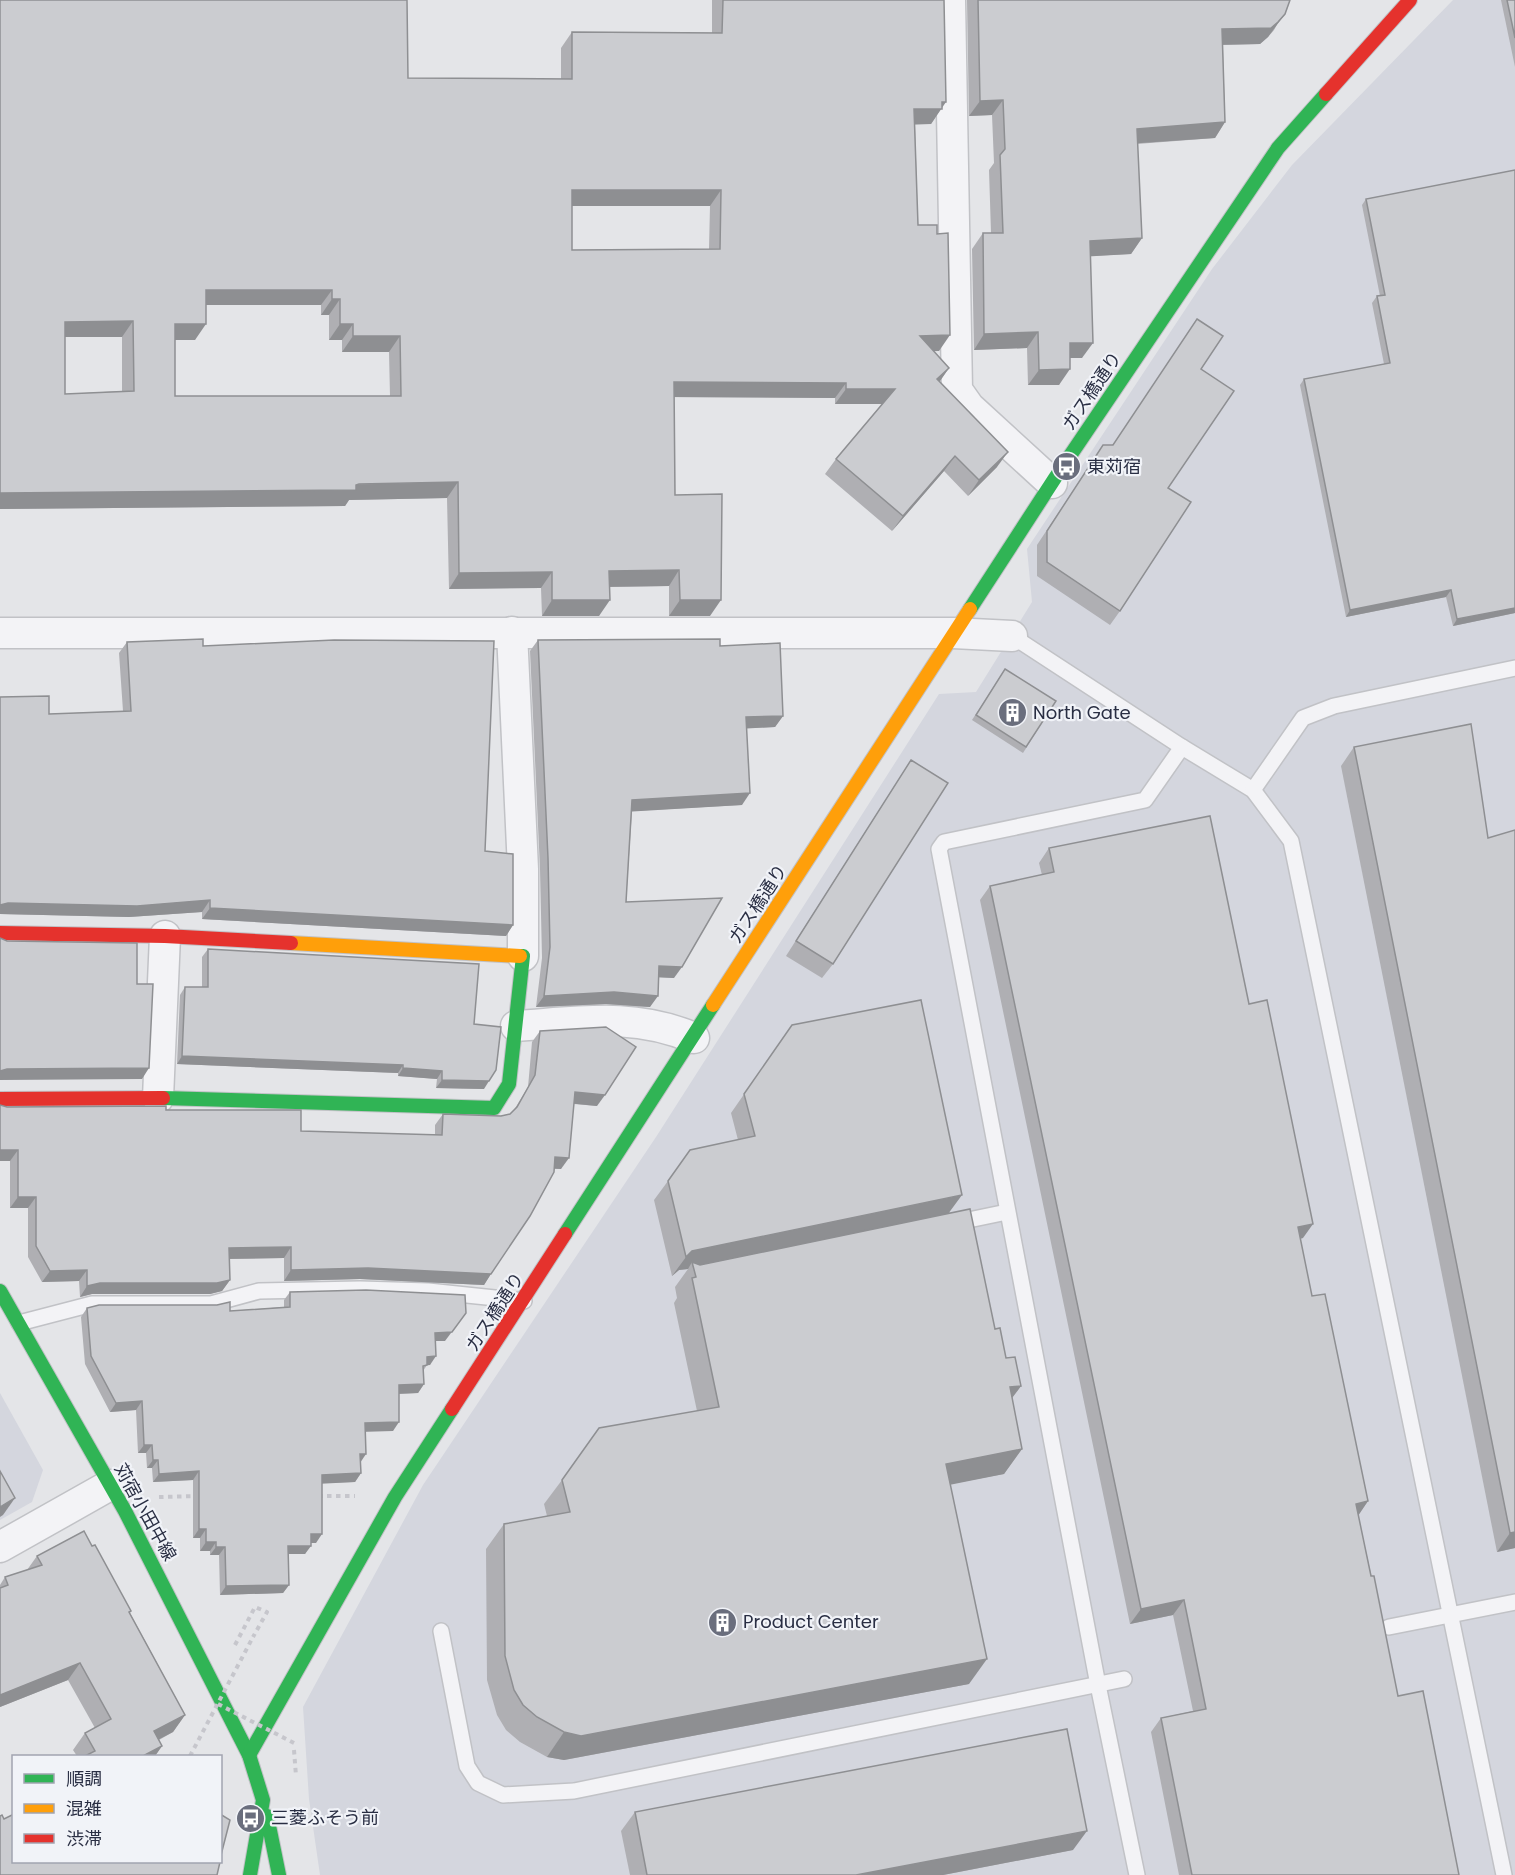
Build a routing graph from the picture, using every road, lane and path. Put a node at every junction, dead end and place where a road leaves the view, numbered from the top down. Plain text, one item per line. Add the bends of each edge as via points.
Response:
1 (950, 0) edge
2 (1410, 0) edge
3 (1052, 483) junction
4 (512, 632) junction
5 (0, 633) edge
6 (953, 633) junction
7 (1012, 636) joint
8 (1515, 668) edge
9 (1182, 747) junction
10 (1253, 790) junction
11 (0, 933) edge
12 (165, 936) junction
13 (523, 956) junction
14 (516, 1026) junction
15 (694, 1038) junction
16 (158, 1098) junction
17 (0, 1099) edge
18 (1007, 1212) junction
19 (937, 1227) edge
20 (0, 1291) edge
21 (525, 1301) junction
22 (19, 1323) junction
23 (110, 1485) junction
24 (206, 1496) edge
25 (309, 1496) edge
26 (395, 1497) junction
27 (125, 1511) junction
28 (0, 1547) edge
29 (1515, 1602) edge
30 (1450, 1615) junction
31 (1389, 1627) dead end
32 (441, 1631) dead end
33 (235, 1645) dead end
34 (1124, 1679) dead end
35 (1098, 1685) junction
36 (218, 1704) junction
37 (191, 1755) edge
38 (249, 1755) junction
39 (296, 1784) dead end
40 (263, 1800) junction
41 (250, 1875) edge
42 (279, 1875) edge
43 (1137, 1875) edge
44 (1504, 1875) edge

1 - 3 street via 957,390 969,408
2 - 3 main road, ガス橋通り via 1278,148
3 - 6 main road, ガス橋通り
4 - 5 street
4 - 6 street
4 - 13 street
6 - 7 street
6 - 15 main road, ガス橋通り
7 - 9 lane
8 - 10 lane via 1334,706 1303,718
9 - 10 lane
9 - 18 lane via 1145,800 944,842 939,849
10 - 30 lane via 1291,841
11 - 12 main road
12 - 13 main road
12 - 16 street
13 - 14 main road
14 - 15 street via 608,1019 669,1027
14 - 16 main road via 509,1084 494,1108
15 - 21 main road, ガス橋通り
16 - 17 main road
18 - 19 lane
18 - 35 lane
20 - 22 main road, 苅宿小田中線
21 - 22 lane via 394,1290 260,1291 211,1304 92,1304
21 - 26 main road, ガス橋通り
22 - 23 main road, 苅宿小田中線
23 - 27 main road, 苅宿小田中線
23 - 28 street
24 - 27 path via 150,1497
25 - 26 path
26 - 38 main road, ガス橋通り
27 - 38 main road, 苅宿小田中線
29 - 30 lane
30 - 31 lane
30 - 44 lane
32 - 35 lane via 467,1766 478,1783 503,1795 574,1791
33 - 36 path, bridge via 255,1606 267,1612
34 - 35 lane
35 - 43 lane
36 - 37 path, bridge
36 - 39 path, bridge via 294,1743
38 - 40 main road
40 - 41 main road
40 - 42 main road

